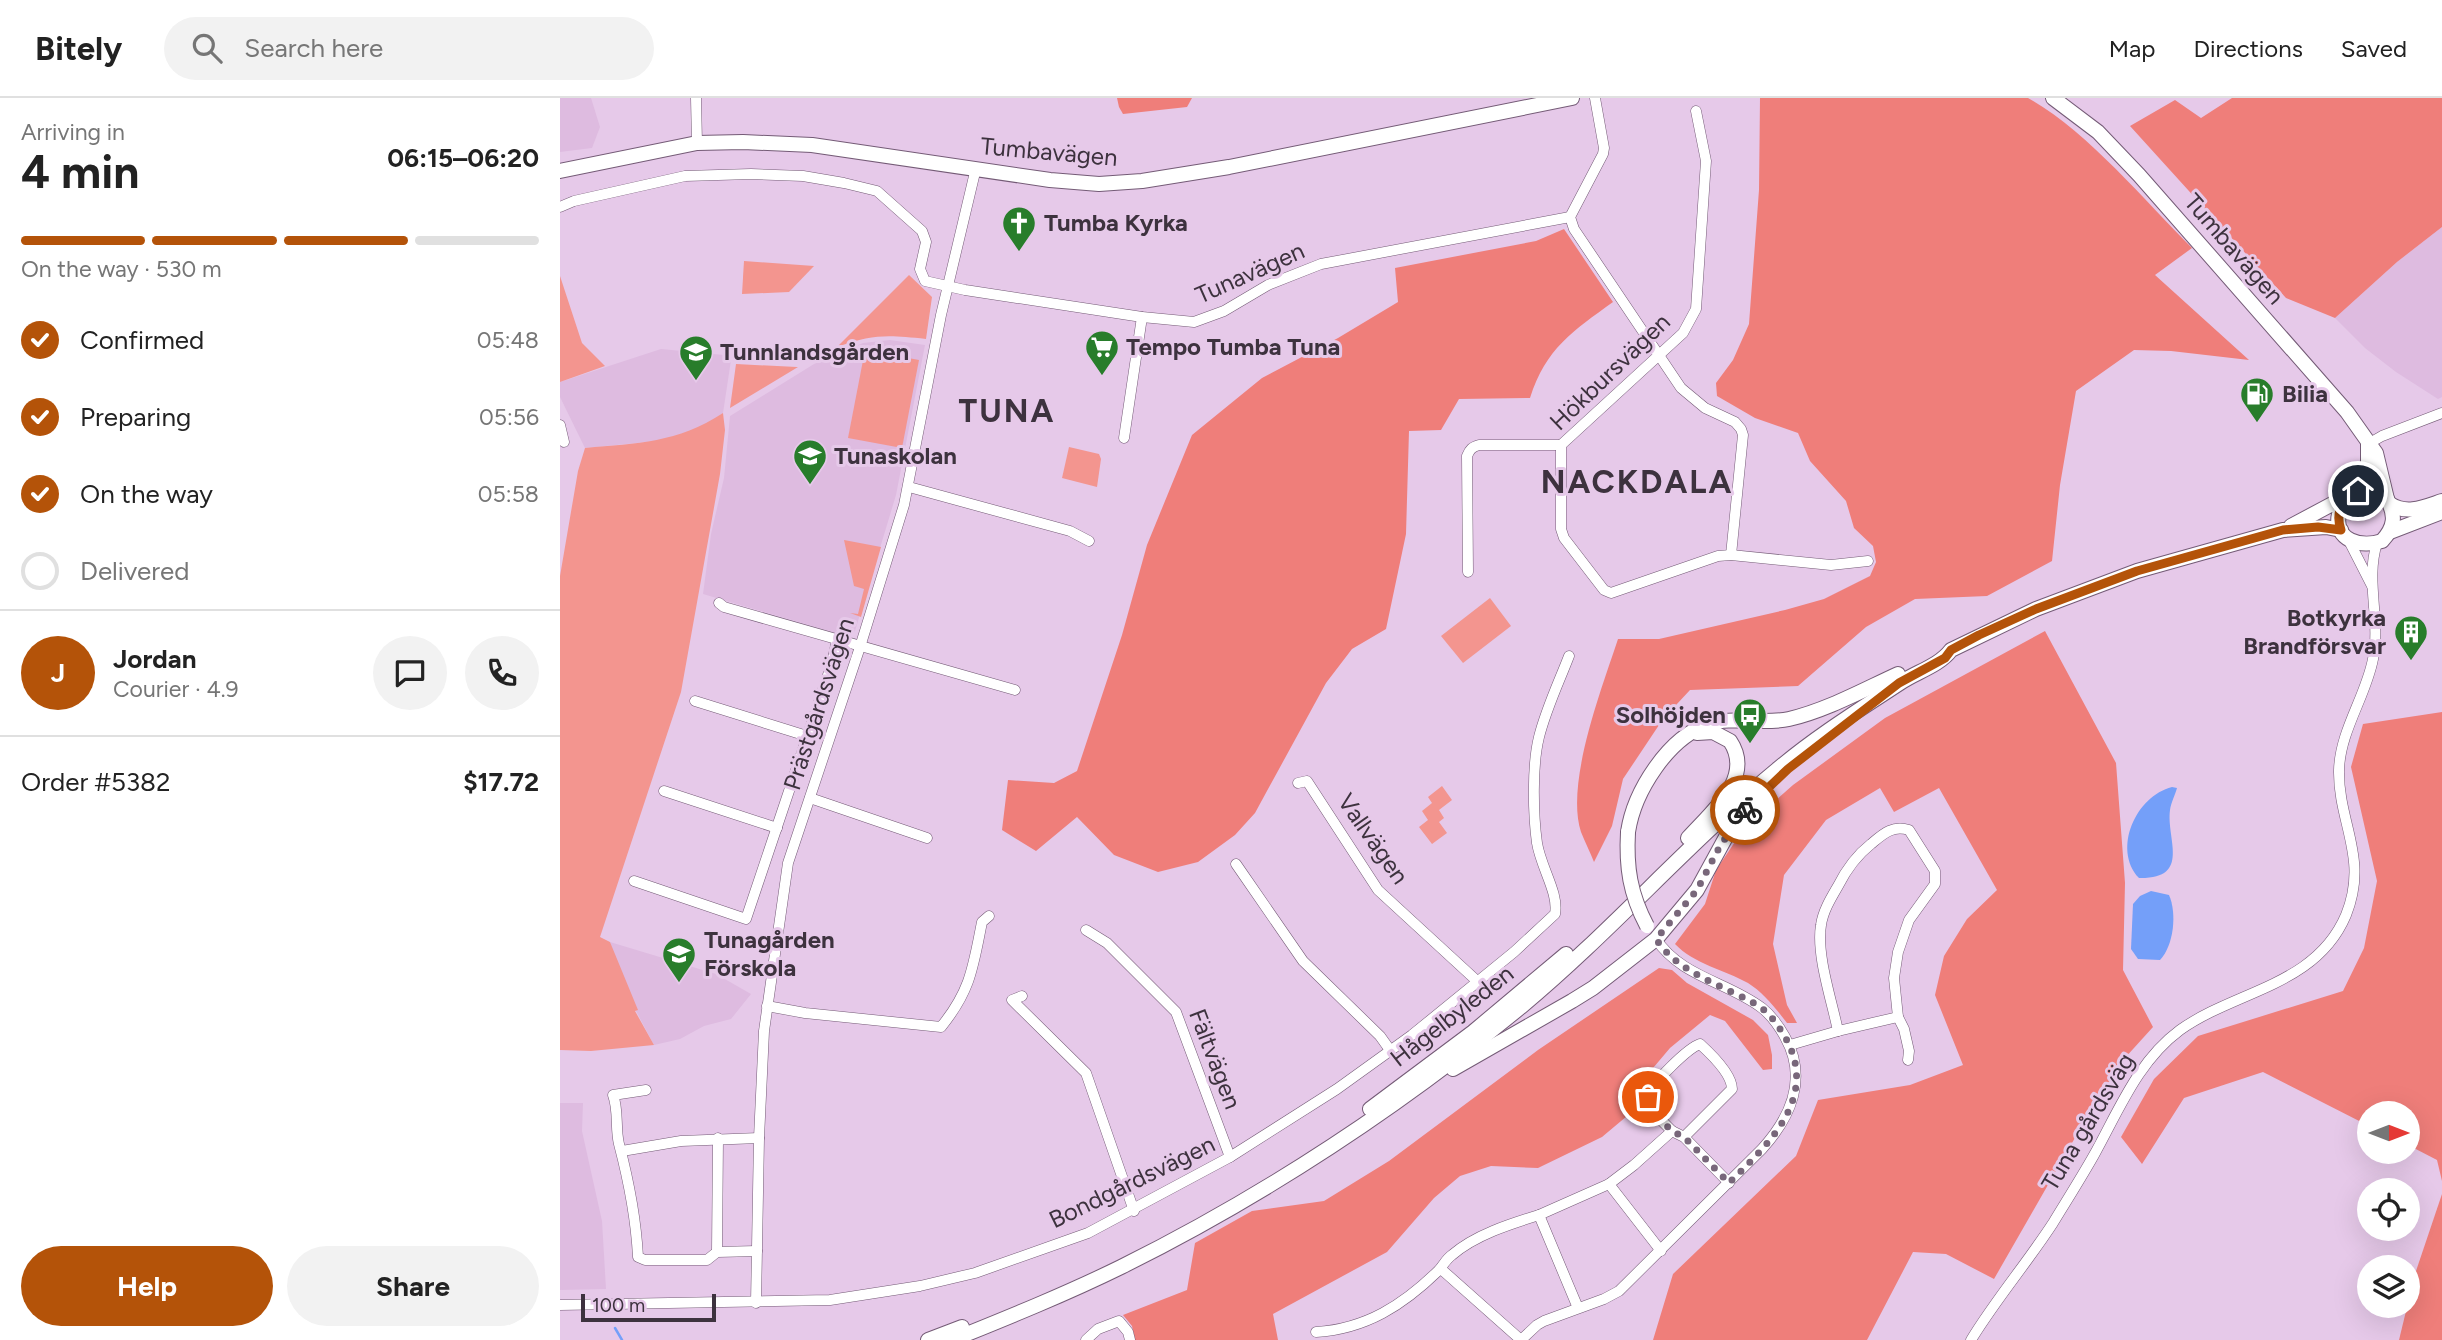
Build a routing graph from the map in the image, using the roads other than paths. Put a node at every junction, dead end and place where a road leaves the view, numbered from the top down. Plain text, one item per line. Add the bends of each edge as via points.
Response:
1 (696, 98) edge
2 (1572, 98) edge
3 (1595, 98) edge
4 (2053, 98) edge
5 (1696, 111) dead end
6 (696, 143) junction
7 (976, 168) junction
8 (560, 171) edge
9 (560, 207) edge
10 (1570, 217) junction
11 (947, 286) junction
12 (1142, 317) junction
13 (1658, 355) junction
14 (2442, 413) edge
15 (560, 425) edge
16 (1125, 438) dead end
17 (564, 442) dead end
18 (1561, 444) junction
19 (2368, 444) junction
20 (2383, 479) junction
21 (909, 487) junction
22 (2352, 494) junction
23 (2388, 501) junction
24 (2442, 501) edge
25 (2421, 508) junction
26 (2442, 512) edge
27 (2283, 530) junction
28 (2390, 532) junction
29 (2345, 534) junction
30 (1089, 541) dead end
31 (2377, 543) junction
32 (1731, 555) junction
33 (1868, 561) dead end
34 (1468, 572) dead end
35 (2374, 591) junction
36 (719, 603) dead end
37 (837, 640) junction
38 (860, 646) junction
39 (1569, 656) dead end
40 (1898, 679) junction
41 (1015, 690) dead end
42 (695, 701) dead end
43 (807, 736) junction
44 (1689, 736) junction
45 (1298, 783) dead end
46 (664, 791) dead end
47 (810, 798) junction
48 (777, 828) junction
49 (927, 838) dead end
50 (1688, 838) junction
51 (1236, 864) dead end
52 (634, 881) dead end
53 (989, 916) dead end
54 (1086, 930) dead end
55 (1656, 939) junction
56 (1477, 981) junction
57 (1022, 996) dead end
58 (767, 1006) junction
59 (1898, 1017) junction
60 (1838, 1031) junction
61 (1790, 1045) junction
62 (1390, 1050) junction
63 (1908, 1060) dead end
64 (646, 1090) dead end
65 (1411, 1091) junction
66 (1672, 1131) junction
67 (1684, 1137) junction
68 (718, 1138) junction
69 (759, 1139) junction
70 (622, 1151) junction
71 (1230, 1157) junction
72 (1729, 1183) junction
73 (1609, 1184) junction
74 (1133, 1211) junction
75 (1539, 1214) junction
76 (757, 1251) junction
77 (1661, 1251) junction
78 (717, 1252) junction
79 (1441, 1269) junction
80 (757, 1303) junction
81 (560, 1305) edge
82 (1578, 1308) junction
83 (1316, 1332) dead end
84 (928, 1340) edge
85 (952, 1340) edge
86 (1086, 1340) edge
87 (1130, 1340) edge
88 (1521, 1340) edge
89 (1971, 1340) edge

1 - 6 street
2 - 7 main road, Tumbavägen via 1142,181 1050,180
3 - 10 street via 1603,154
4 - 19 main road, Tumbavägen via 2098,132 2139,175 2347,412
5 - 13 street, Hökbursvägen via 1706,161 1696,309 1683,333
6 - 7 main road, Tumbavägen via 811,145
6 - 8 main road, Tumbavägen
7 - 11 street, Prästgårdsvägen
9 - 11 street via 685,176 759,174 844,183 877,191 922,231 926,242 920,270 923,278
10 - 12 street, Tunavägen via 1321,264 1194,322
10 - 13 street
11 - 12 street, Tunavägen
11 - 21 street, Prästgårdsvägen
12 - 16 street
13 - 18 street, Hökbursvägen
13 - 32 street via 1681,388 1741,429
14 - 19 street
15 - 17 street
18 - 32 street, Hökbursvägen via 1561,529 1606,592 1621,592
18 - 34 street via 1479,445 1469,451
19 - 20 main road, Tumbavägen via 2376,453
19 - 22 main road via 2367,476
20 - 23 main road, Tumbavägen
20 - 25 main road, Tumbavägen via 2394,499
21 - 30 street via 1070,531
21 - 38 street, Prästgårdsvägen
22 - 23 main road via 2369,489
22 - 27 main road, Hågelbyleden
22 - 29 main road via 2339,513
23 - 25 main road via 2398,509
23 - 28 main road via 2393,521
24 - 25 main road
26 - 28 main road
27 - 29 main road, Hågelbyleden via 2318,527
27 - 40 main road, Hågelbyleden via 2098,585 2036,609
28 - 31 main road
29 - 31 main road via 2362,545
29 - 35 street, Tuna gårdsväg
31 - 35 street, Tuna gårdsväg
32 - 33 street, Hökbursvägen via 1831,565
35 - 89 street, Tuna gårdsväg via 2373,659 2339,768 2355,863 2345,916 2330,941 2298,971 2196,1019 2150,1058 2042,1240
36 - 37 street
37 - 38 street
37 - 43 street
38 - 41 street
38 - 47 street, Prästgårdsvägen
39 - 56 street, Bondgårdsvägen via 1537,749 1534,824 1545,875 1557,904 1555,915
40 - 44 main road via 1803,715 1762,723 1707,724
40 - 50 main road, Hågelbyleden via 1829,718 1748,782
40 - 55 main road via 1745,809 1697,890
40 - 65 main road, Hågelbyleden via 1772,773 1523,1005
42 - 43 street
43 - 48 street
44 - 50 main road via 1720,735 1730,741 1739,764 1730,790
44 - 55 main road, bridge via 1647,780 1628,832 1631,888
45 - 56 street, Vallvägen via 1307,781 1378,890
46 - 48 street
47 - 49 street
47 - 58 street, Prästgårdsvägen via 788,863
48 - 52 street via 746,919
50 - 84 main road, Hågelbyleden via 1515,997 1343,1129 1123,1257
51 - 62 street via 1303,961
53 - 58 street via 982,922 966,989 941,1027
54 - 71 street, Fältvägen via 1107,943 1176,1012
55 - 61 street via 1689,971 1761,1008
55 - 65 main road via 1572,1001
56 - 62 street, Bondgårdsvägen
57 - 74 street via 1012,1000 1086,1073
58 - 69 street, Prästgårdsvägen
59 - 60 street
59 - 60 street via 1894,978 1898,952 1909,920 1935,884 1934,871 1909,830 1902,828 1887,831 1846,870 1821,925 1824,967
59 - 63 street
60 - 61 street
61 - 72 street via 1796,1069 1790,1109 1777,1132
62 - 71 street, Bondgårdsvägen
64 - 70 street via 613,1095
65 - 85 main road, Hågelbyleden via 1283,1177 1176,1239 1067,1293
66 - 67 street
66 - 67 street via 1648,1107 1649,1093 1700,1044 1733,1084
66 - 73 street
67 - 72 street
68 - 69 street
68 - 70 street
68 - 78 street
69 - 76 street, Prästgårdsvägen
70 - 78 street via 635,1211 638,1257 707,1260
71 - 74 street, Bondgårdsvägen
72 - 77 street
73 - 75 street
73 - 77 street
74 - 80 street, Bondgårdsvägen via 1088,1233 975,1273 830,1300
75 - 79 street via 1474,1240
75 - 82 street
76 - 78 street
76 - 80 street, Prästgårdsvägen
77 - 82 street via 1619,1290
79 - 83 street via 1378,1317
79 - 88 street
80 - 81 street, Bondgårdsvägen
82 - 88 street via 1536,1325
86 - 87 street via 1098,1329 1119,1321

